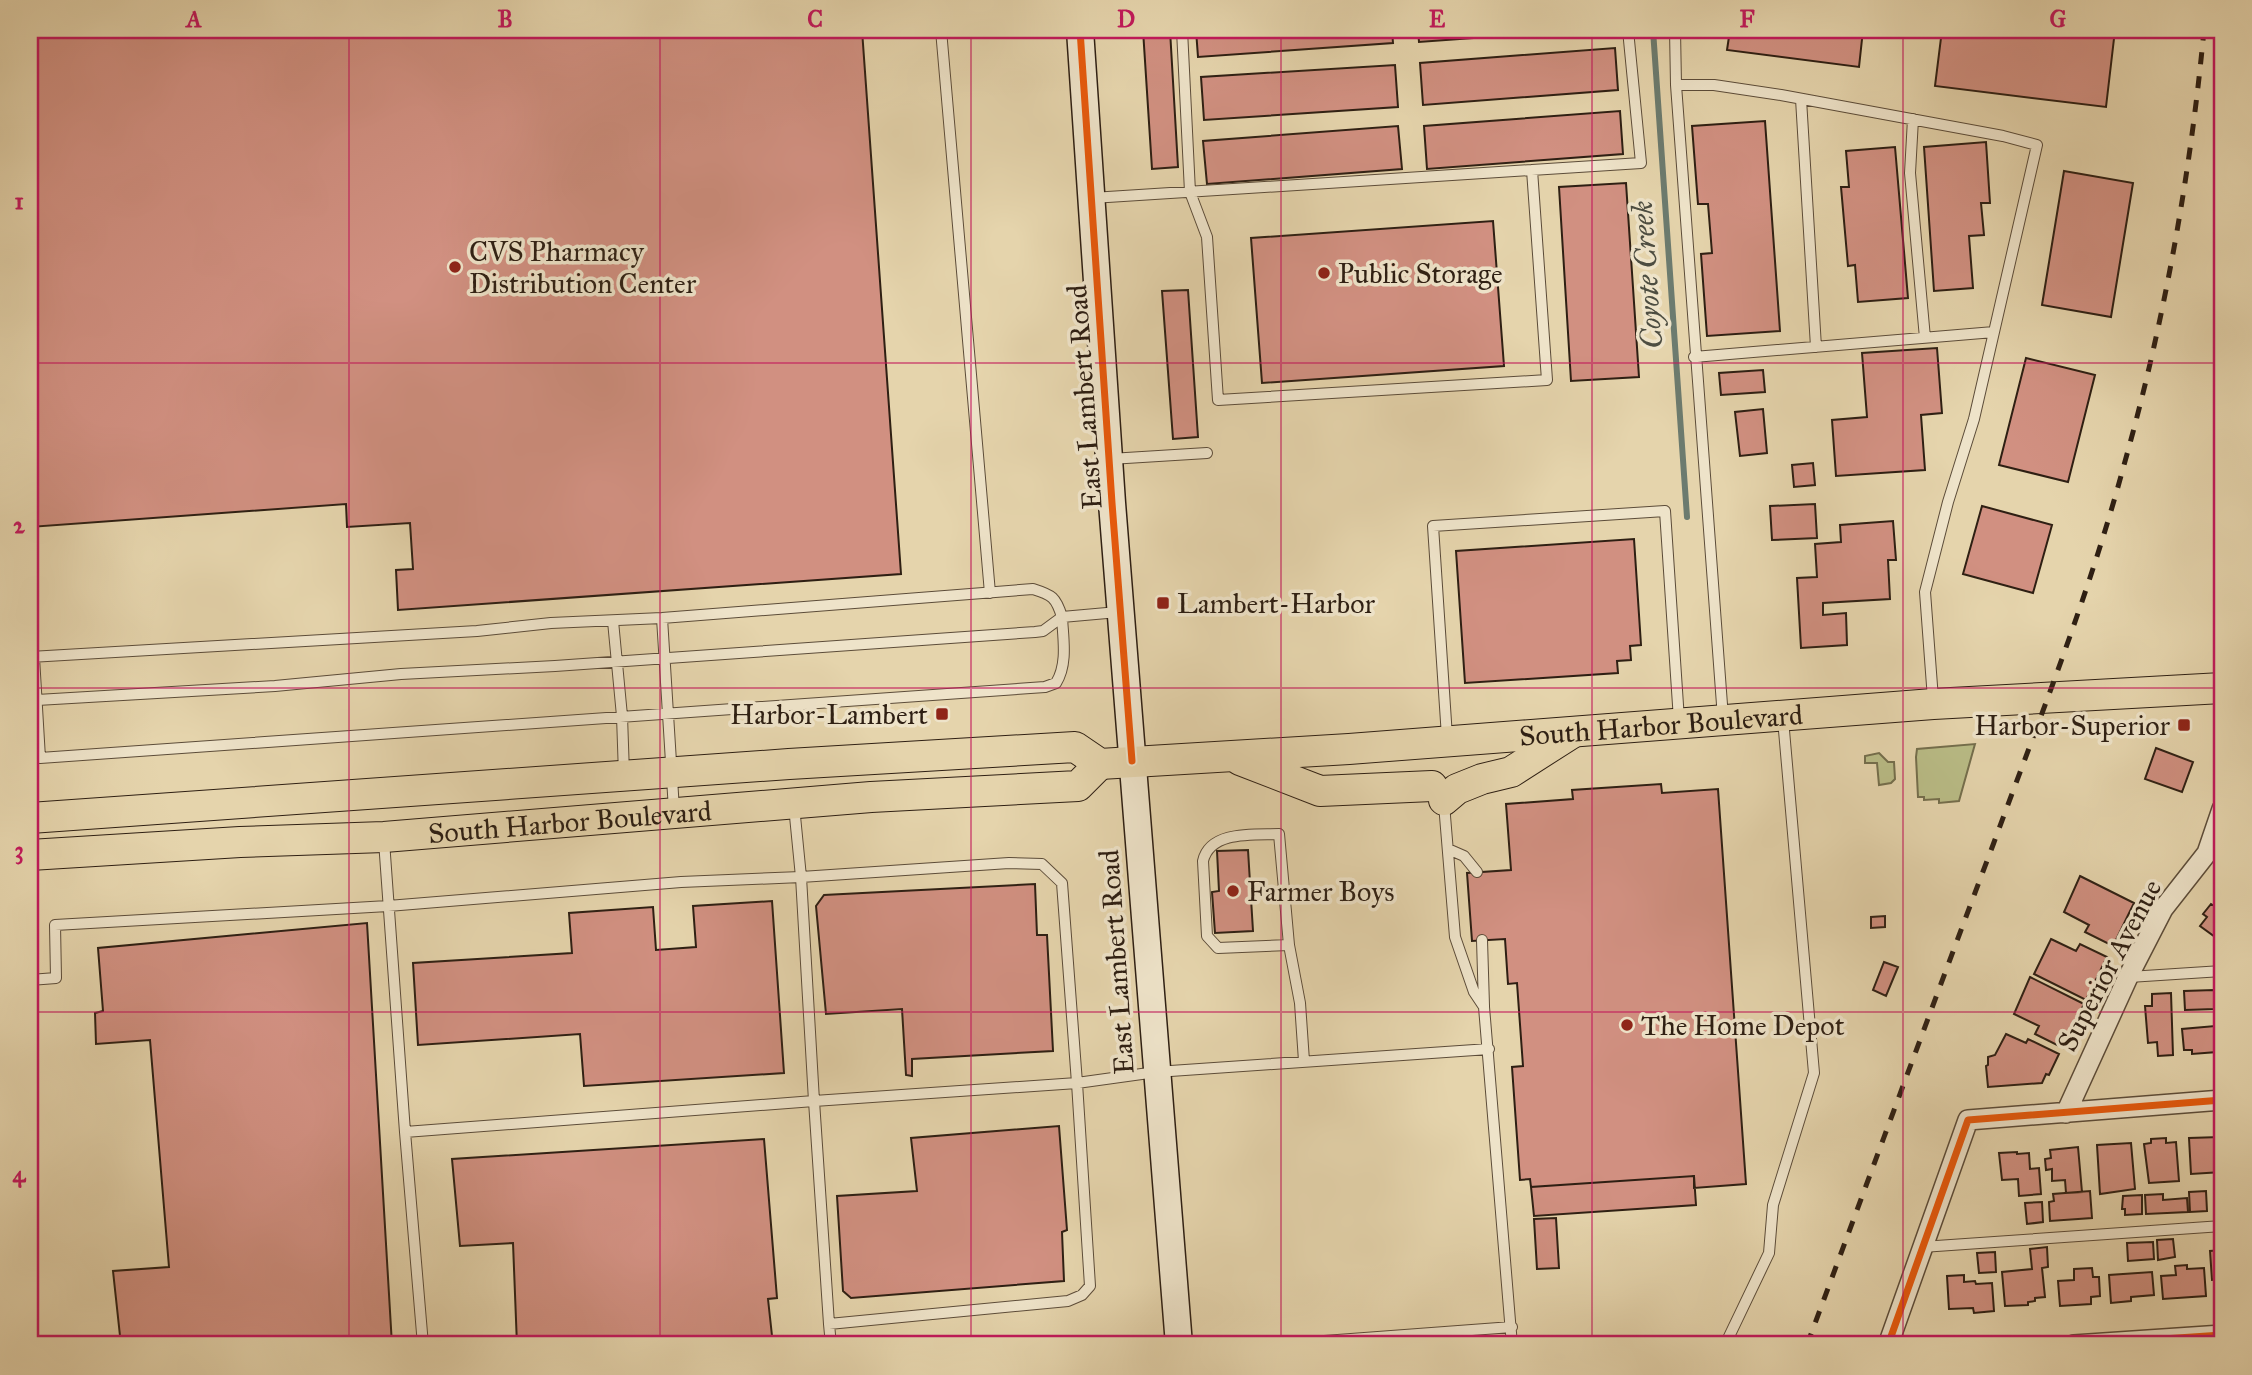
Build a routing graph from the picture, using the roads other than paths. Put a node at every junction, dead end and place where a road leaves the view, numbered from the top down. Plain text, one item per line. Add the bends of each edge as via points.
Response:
1 (942, 30) edge
2 (1080, 30) edge
3 (1182, 30) edge
4 (1628, 30) edge
5 (1675, 30) edge
6 (1676, 85) junction
7 (1801, 99) junction
8 (1913, 119) junction
9 (1532, 170) junction
10 (1190, 192) junction
11 (1092, 198) junction
12 (1994, 332) junction
13 (1925, 338) junction
14 (1816, 346) junction
15 (1694, 357) junction
16 (1207, 453) dead end
17 (1109, 459) junction
18 (990, 593) junction
19 (1120, 612) junction
20 (1062, 617) junction
21 (662, 618) junction
22 (613, 621) junction
23 (32, 657) edge
24 (665, 658) junction
25 (617, 662) junction
26 (2222, 693) edge
27 (37, 700) junction
28 (1933, 704) junction
29 (670, 713) junction
30 (1783, 715) junction
31 (622, 716) junction
32 (1723, 719) junction
33 (1680, 723) junction
34 (1576, 731) junction
35 (1447, 741) junction
36 (1229, 756) junction
37 (1132, 761) junction
38 (1100, 764) junction
39 (672, 773) junction
40 (624, 776) junction
41 (1438, 793) junction
42 (794, 803) junction
43 (2222, 809) edge
44 (674, 812) junction
45 (30, 818) edge
46 (384, 837) junction
47 (1448, 849) junction
48 (2214, 853) edge
49 (30, 855) edge
50 (1477, 872) dead end
51 (801, 877) junction
52 (388, 906) junction
53 (1482, 940) dead end
54 (1289, 945) junction
55 (2222, 971) edge
56 (2128, 977) junction
57 (30, 979) edge
58 (1484, 1007) junction
59 (1489, 1049) junction
60 (1304, 1061) junction
61 (1156, 1072) junction
62 (1077, 1083) junction
63 (2222, 1100) edge
64 (814, 1101) junction
65 (2066, 1112) junction
66 (405, 1132) junction
67 (2222, 1226) edge
68 (1922, 1247) junction
69 (829, 1324) junction
70 (1512, 1327) junction
71 (2222, 1335) edge
72 (1387, 1341) edge
73 (1308, 1344) edge
74 (423, 1345) edge
75 (831, 1345) edge
76 (1178, 1345) edge
77 (1270, 1345) edge
78 (1512, 1345) edge
79 (1725, 1345) edge
80 (1888, 1345) edge
81 (2074, 1345) edge

1 - 18 lane
2 - 11 main road, East Lambert Road
3 - 10 lane
4 - 9 lane via 1641,163
5 - 6 lane
6 - 7 lane via 1714,85
6 - 15 lane
7 - 8 lane
7 - 14 lane
8 - 12 lane via 2038,145
8 - 13 lane via 1910,173
9 - 10 lane
9 - 10 lane via 1546,380 1519,382 1218,400 1207,237
10 - 11 lane
11 - 17 main road, East Lambert Road
12 - 13 lane
12 - 28 lane via 1925,592
13 - 14 lane
14 - 15 lane
15 - 32 lane
16 - 17 lane
17 - 19 main road, East Lambert Road
18 - 20 lane via 1033,589 1046,593 1057,600
18 - 21 lane
19 - 20 lane
19 - 37 main road, East Lambert Road
20 - 24 lane via 1035,632
20 - 29 lane via 1060,676 1045,687
21 - 22 lane
21 - 24 lane
22 - 23 lane
22 - 25 lane
23 - 27 lane
24 - 25 lane
24 - 29 lane
25 - 27 lane
25 - 31 lane
26 - 28 main road, South Harbor Boulevard
27 - 31 lane via 40,758
28 - 30 main road, South Harbor Boulevard
29 - 31 lane
29 - 39 lane
30 - 32 main road, South Harbor Boulevard
30 - 79 lane via 1814,1073 1773,1205 1769,1253
31 - 40 lane
32 - 33 main road, South Harbor Boulevard
33 - 34 main road, South Harbor Boulevard
33 - 35 lane via 1665,511 1433,526
34 - 35 main road, South Harbor Boulevard
34 - 41 main road via 1511,772
35 - 36 main road, South Harbor Boulevard
36 - 37 main road, South Harbor Boulevard
36 - 41 main road via 1321,791
37 - 38 main road, South Harbor Boulevard
37 - 61 main road, East Lambert Road
38 - 39 main road, South Harbor Boulevard via 1074,747
38 - 42 main road, South Harbor Boulevard via 1078,786
39 - 40 main road, South Harbor Boulevard
39 - 44 lane
40 - 45 main road, South Harbor Boulevard
41 - 47 lane
42 - 44 main road, South Harbor Boulevard
42 - 51 lane
43 - 48 street, Superior Avenue
44 - 46 main road, South Harbor Boulevard
46 - 49 main road, South Harbor Boulevard
46 - 52 lane
47 - 50 lane via 1464,856
47 - 58 lane via 1455,937
48 - 56 street, Superior Avenue via 2163,909
51 - 52 lane
51 - 62 lane via 1042,864 1062,883
51 - 64 lane
52 - 57 lane via 55,925 56,978
52 - 66 lane
53 - 58 lane
54 - 54 lane via 1279,834 1236,836 1208,849 1203,861 1207,936 1218,948
54 - 60 lane
55 - 56 lane
56 - 65 street, Superior Avenue
58 - 59 lane
59 - 60 lane
59 - 70 lane
60 - 61 lane
61 - 62 lane
61 - 76 main road, East Lambert Road
62 - 64 lane
62 - 69 lane via 1090,1286 1082,1295 1068,1301
63 - 65 street
64 - 66 lane
64 - 69 lane
65 - 68 street via 1968,1120
66 - 74 lane
67 - 68 lane
68 - 80 street
69 - 75 lane
70 - 72 lane
70 - 78 lane
71 - 81 street
72 - 73 lane
73 - 77 lane

